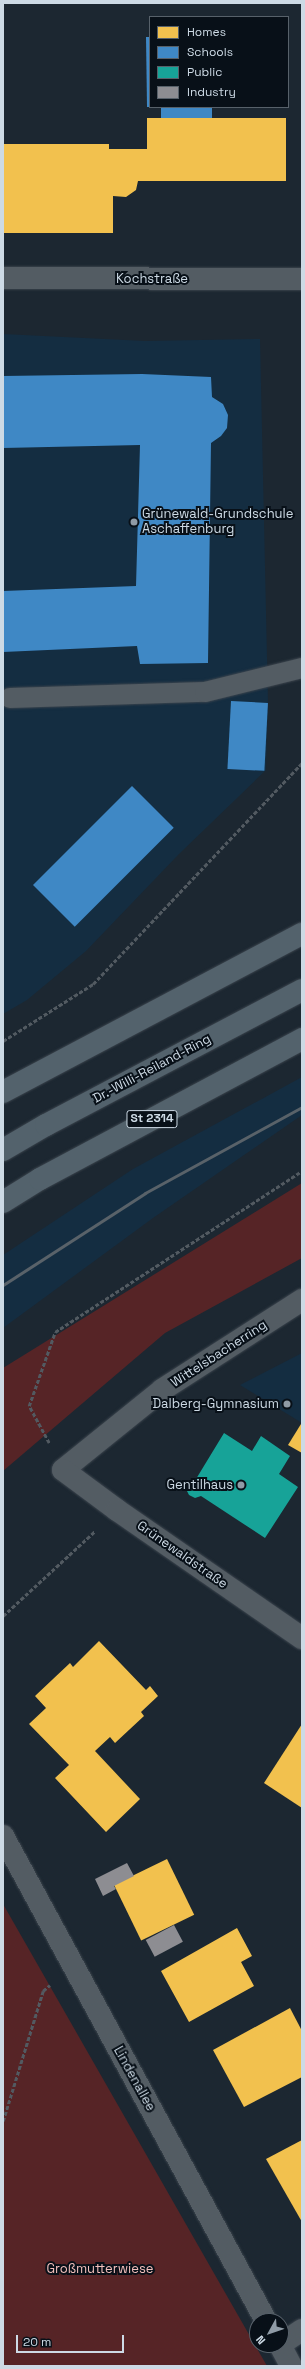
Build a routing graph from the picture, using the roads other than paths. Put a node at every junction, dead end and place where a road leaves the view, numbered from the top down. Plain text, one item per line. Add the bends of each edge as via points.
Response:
1 (3, 278) edge
2 (302, 279) edge
3 (302, 668) edge
4 (10, 698) dead end
5 (302, 934) edge
6 (302, 990) edge
7 (302, 1039) edge
8 (3, 1092) edge
9 (3, 1150) edge
10 (3, 1202) edge
11 (302, 1300) edge
12 (63, 1470) joint
13 (302, 1638) edge
14 (3, 1836) edge
15 (262, 2313) edge
16 (302, 2330) edge
17 (289, 2339) edge
18 (284, 2353) edge
19 (291, 2366) edge

1 - 2 street, Kochstraße
3 - 4 lane via 205,692
5 - 8 highway
6 - 9 highway, Dr.-Willi-Reiland-Ring
7 - 10 highway, St 2314
11 - 12 street, Wittelsbacherring via 162,1390
12 - 13 street, Grünewaldstraße
14 - 15 street, Lindenallee
16 - 17 street
18 - 19 street

